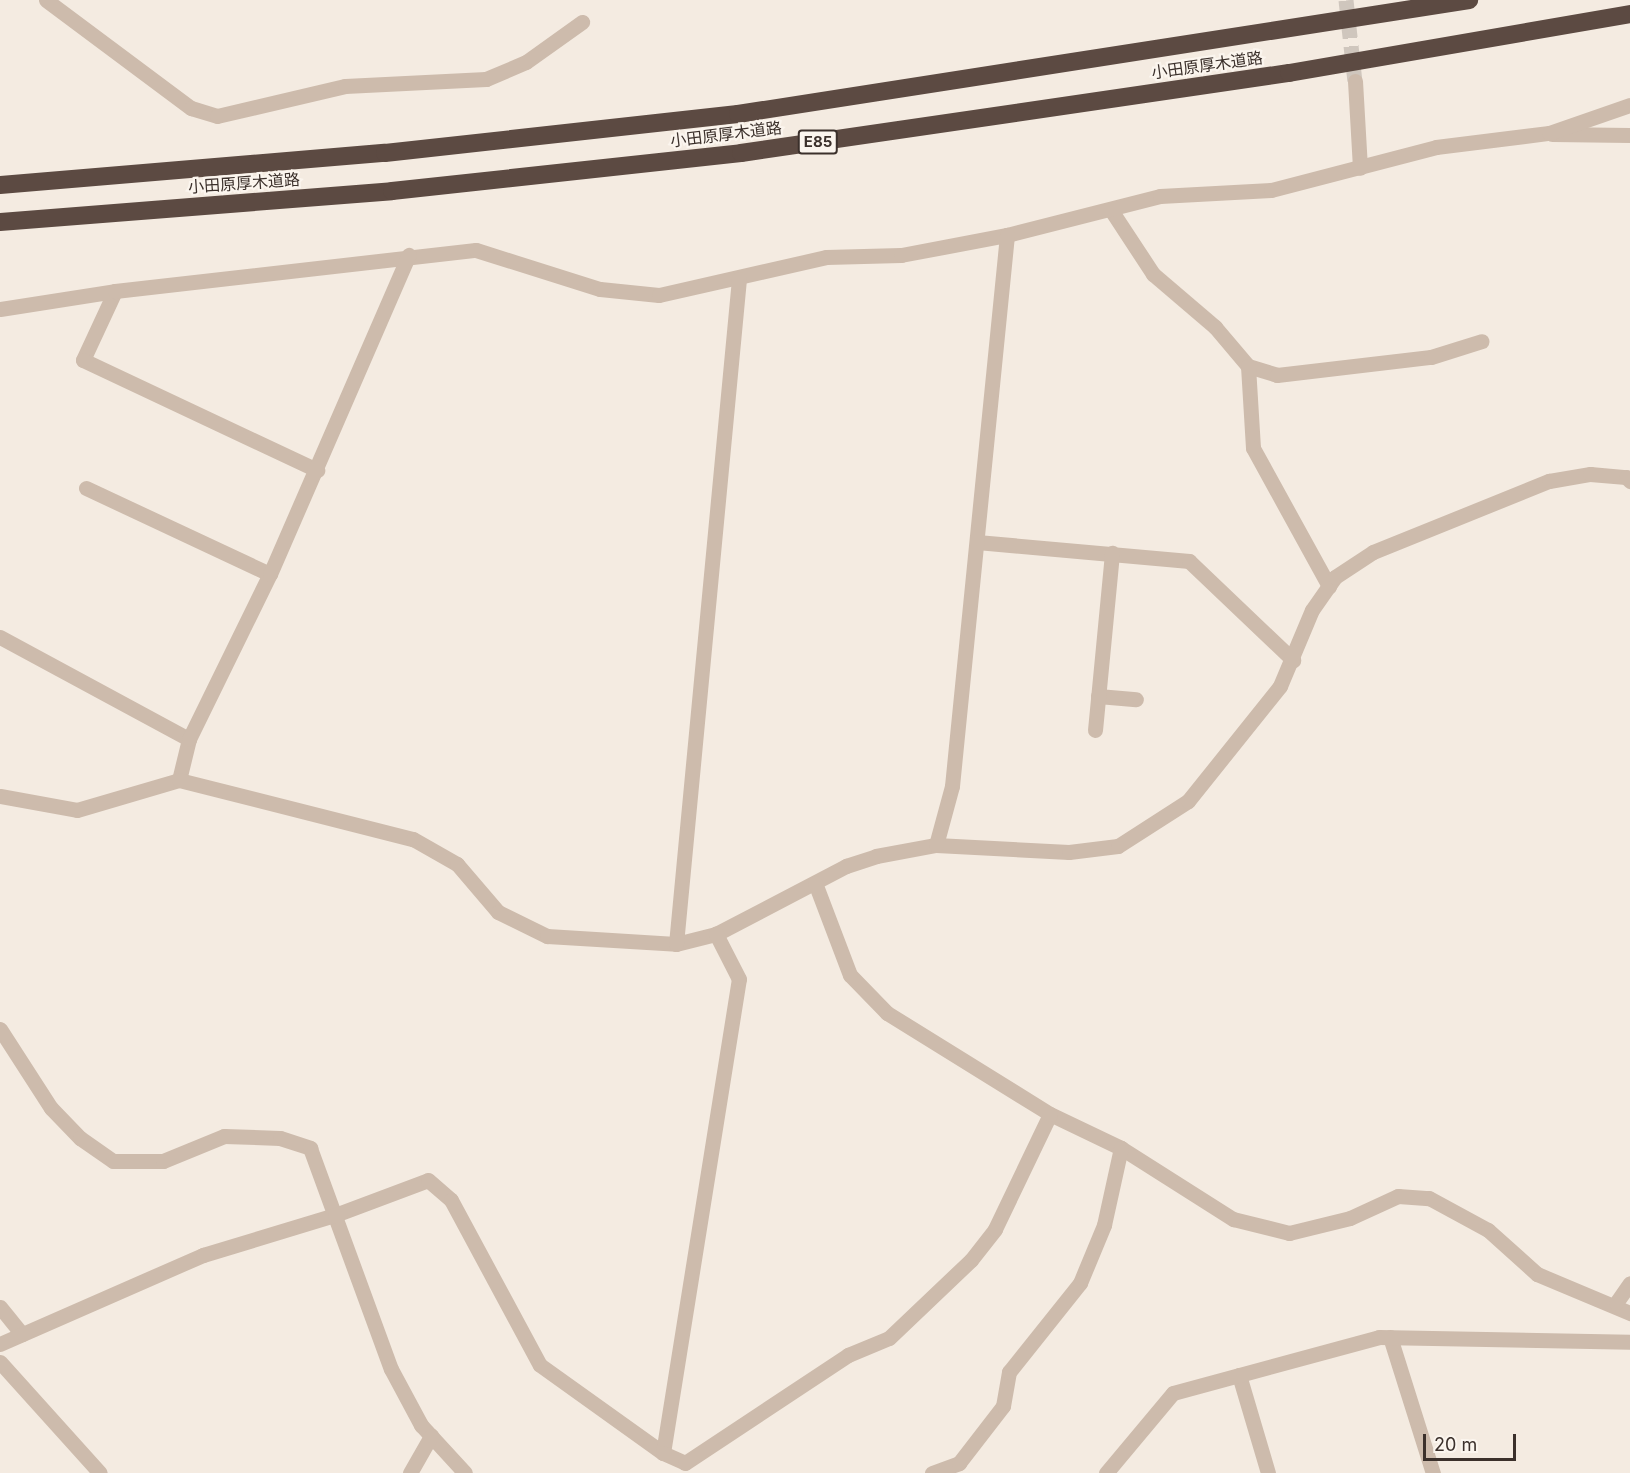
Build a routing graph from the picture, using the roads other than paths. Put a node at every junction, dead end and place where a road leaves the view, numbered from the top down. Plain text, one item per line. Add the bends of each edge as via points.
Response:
1 (46, 0) edge
2 (1469, 0) edge
3 (1630, 14) edge
4 (582, 22) dead end
5 (1355, 81) tunnel mouth
6 (1630, 105) edge
7 (1549, 133) junction
8 (1630, 135) edge
9 (1360, 168) junction
10 (0, 184) edge
11 (1111, 210) junction
12 (0, 222) edge
13 (1007, 235) junction
14 (409, 255) junction
15 (739, 279) junction
16 (115, 291) junction
17 (0, 309) edge
18 (1482, 341) dead end
19 (1248, 366) junction
20 (317, 470) junction
21 (1629, 478) edge
22 (86, 488) dead end
23 (977, 543) junction
24 (1112, 553) junction
25 (270, 574) junction
26 (1329, 586) junction
27 (0, 638) edge
28 (1293, 660) junction
29 (1098, 696) junction
30 (1136, 699) dead end
31 (1095, 730) dead end
32 (189, 739) junction
33 (179, 780) junction
34 (0, 796) edge
35 (936, 845) junction
36 (815, 884) junction
37 (716, 934) junction
38 (676, 944) junction
39 (0, 1029) edge
40 (1050, 1114) junction
41 (1121, 1148) junction
42 (335, 1215) junction
43 (1630, 1283) edge
44 (1616, 1303) junction
45 (0, 1307) edge
46 (1630, 1313) edge
47 (22, 1334) junction
48 (1390, 1337) junction
49 (1630, 1342) edge
50 (0, 1344) edge
51 (0, 1362) edge
52 (1239, 1375) junction
53 (431, 1436) junction
54 (663, 1453) junction
55 (100, 1473) edge
56 (410, 1473) edge
57 (465, 1473) edge
58 (932, 1473) edge
59 (1106, 1473) edge
60 (1268, 1473) edge
61 (1433, 1473) edge

1 - 4 street via 191,108 217,116 345,86 486,79 526,62
2 - 10 highway, 小田原厚木道路 / E85 via 738,114 385,153
3 - 12 highway, 小田原厚木道路 / E85 via 1289,73 741,153 392,191
5 - 9 street
6 - 7 street
7 - 8 street
7 - 9 street via 1436,147
9 - 11 street via 1271,190 1160,196
11 - 13 street
11 - 19 street via 1153,274 1215,327
13 - 15 street via 901,255 826,257
13 - 23 street
14 - 15 street via 476,250 600,289 659,295
14 - 16 street via 262,278
14 - 20 street
15 - 38 street
16 - 17 street
16 - 20 street via 83,360
18 - 19 street via 1431,357 1277,375
19 - 26 street via 1253,448
20 - 25 street
21 - 26 street via 1590,474 1549,481 1373,552
22 - 25 street
23 - 24 street
23 - 35 street via 952,786
24 - 28 street via 1189,561
24 - 29 street
25 - 32 street
26 - 28 street via 1312,610
27 - 32 street
28 - 35 street via 1280,686 1188,801 1118,846 1069,852
29 - 30 street
29 - 31 street
32 - 33 street
33 - 34 street via 77,810
33 - 38 street via 413,839 457,864 498,912 547,936
35 - 36 street via 876,856
36 - 37 street
36 - 40 street via 850,975 887,1013
37 - 38 street
37 - 54 street via 739,979
39 - 42 street via 51,1108 80,1138 113,1161 163,1161 224,1136 280,1138 310,1148
40 - 41 street
40 - 54 street via 995,1229 971,1260 889,1338 848,1354 686,1463
41 - 44 street via 1233,1219 1289,1233 1350,1218 1398,1196 1429,1198 1488,1230 1537,1274
41 - 58 street via 1104,1225 1080,1283 1009,1372 1003,1406 959,1463
42 - 47 street via 203,1255
42 - 53 street via 392,1369
42 - 54 street via 428,1180 451,1200 540,1365
43 - 44 street
44 - 46 street
45 - 47 street
47 - 50 street
48 - 49 street
48 - 52 street
48 - 61 street
51 - 55 street
52 - 59 street via 1173,1393
52 - 60 street
53 - 56 street
53 - 57 street

